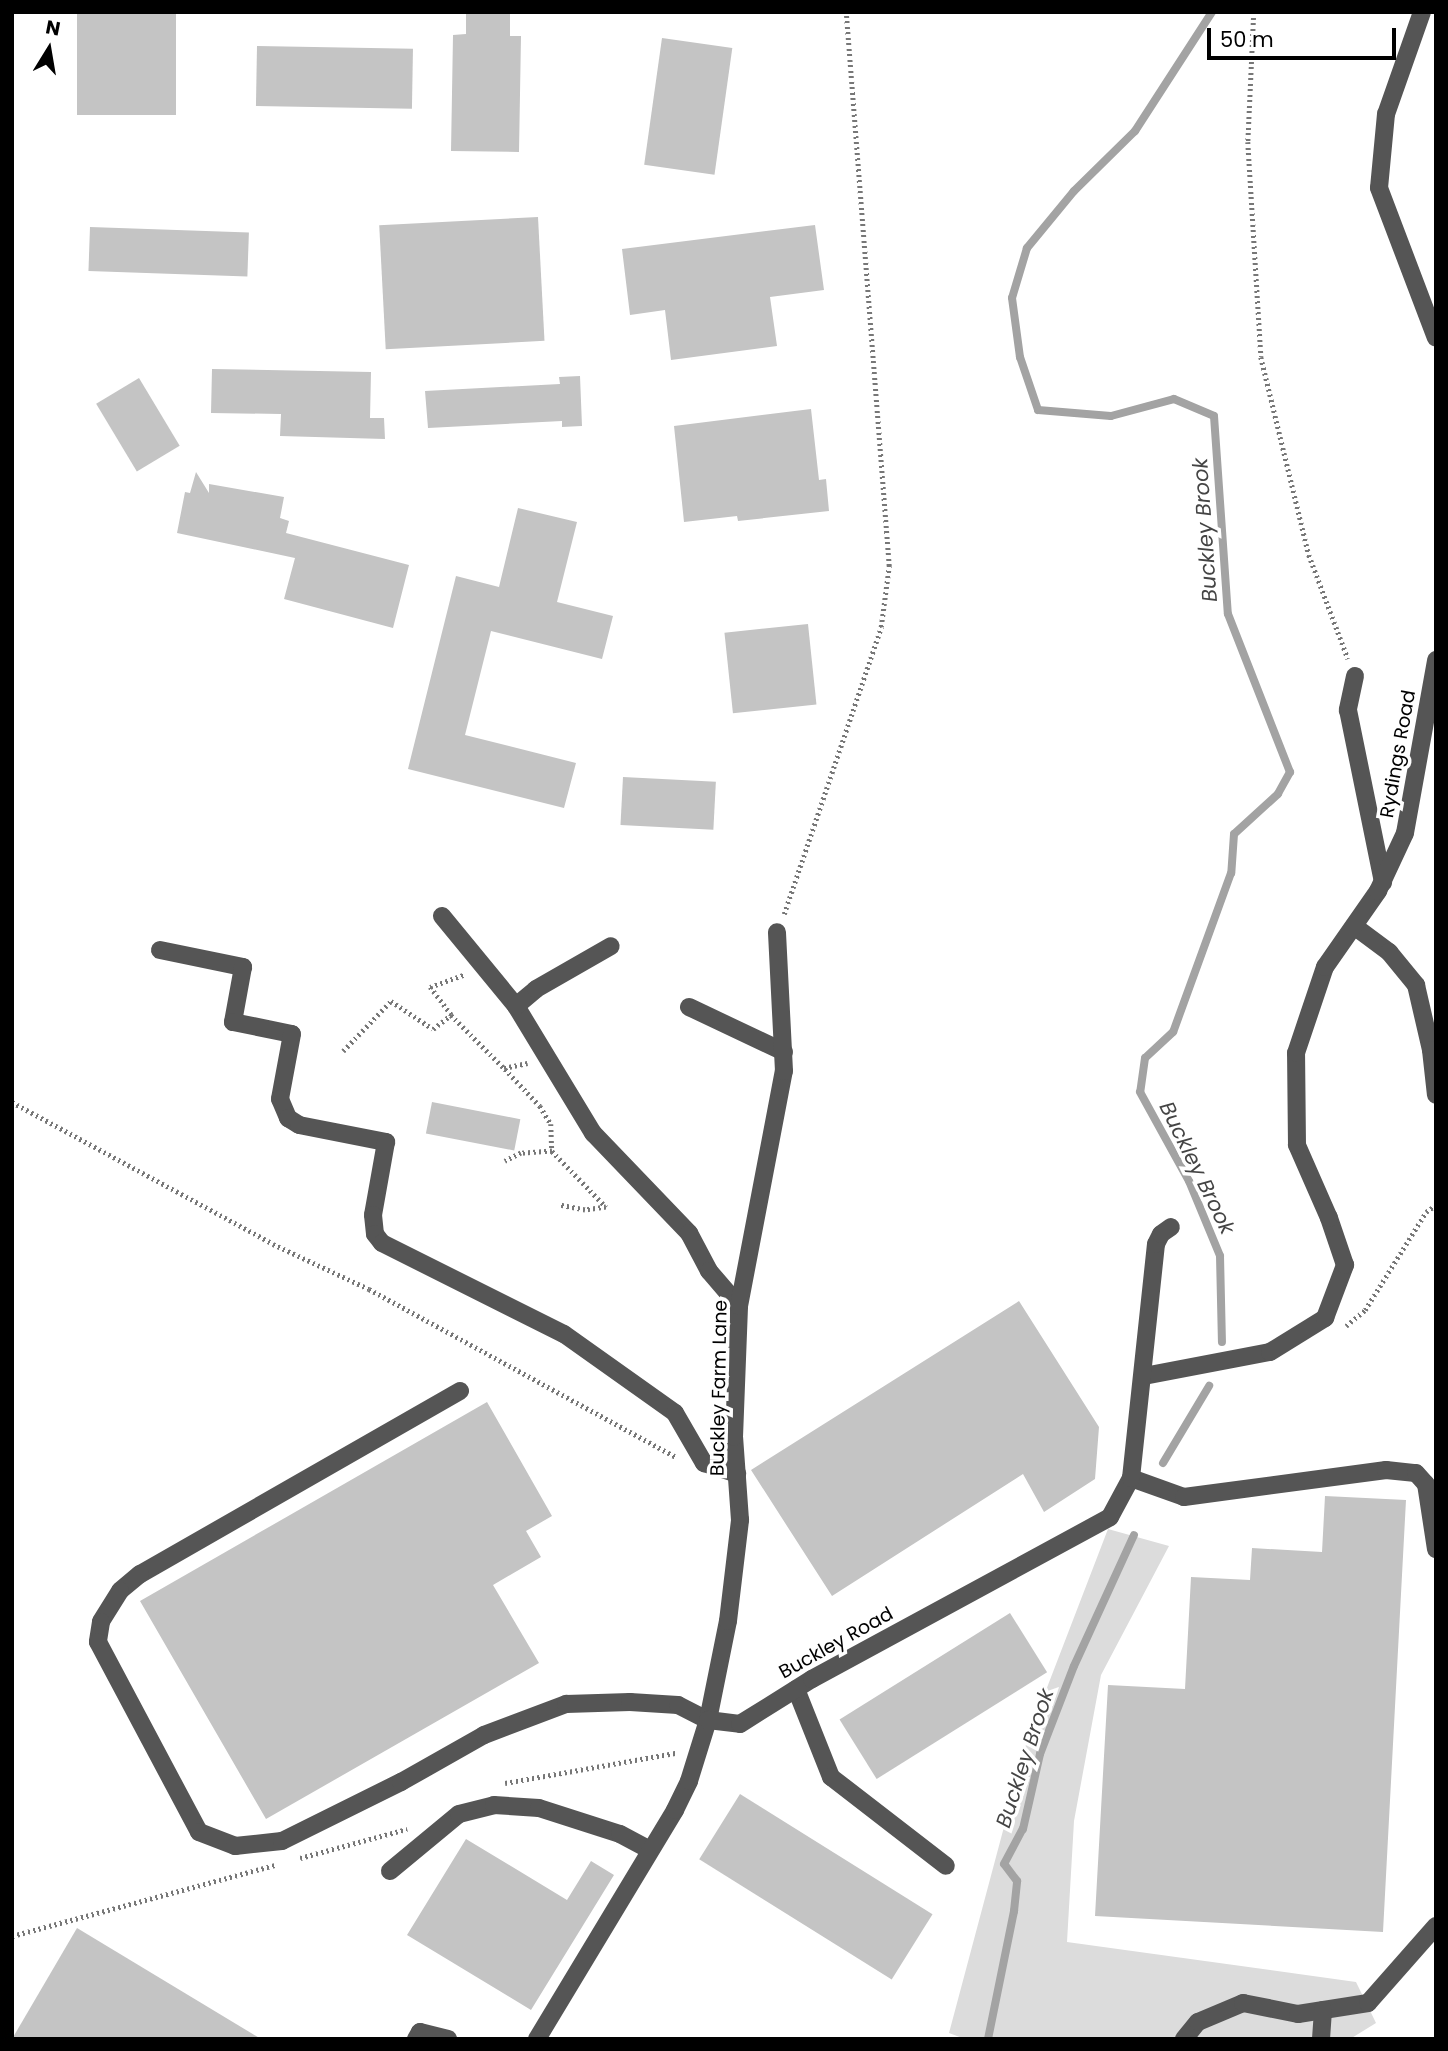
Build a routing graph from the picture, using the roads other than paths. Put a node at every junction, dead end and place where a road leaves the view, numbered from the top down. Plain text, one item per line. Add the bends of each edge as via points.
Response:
1 (1422, 12) edge
2 (1436, 338) edge
3 (1436, 660) edge
4 (1355, 676) road end
5 (1382, 882) junction
6 (442, 916) dead end
7 (1354, 926) junction
8 (778, 932) road end
9 (611, 946) dead end
10 (160, 950) dead end
11 (516, 1006) junction
12 (689, 1007) dead end
13 (783, 1052) junction
14 (1436, 1095) edge
15 (1171, 1227) dead end
16 (739, 1306) junction
17 (1144, 1376) junction
18 (460, 1391) dead end
19 (737, 1474) junction
20 (1131, 1478) junction
21 (1436, 1549) edge
22 (796, 1689) junction
23 (708, 1720) junction
24 (650, 1850) junction
25 (946, 1866) dead end
26 (390, 1871) dead end
27 (1436, 1926) edge
28 (1323, 2010) junction
29 (416, 2039) edge
30 (448, 2039) edge
31 (537, 2039) edge
32 (1184, 2039) edge
33 (1321, 2039) edge

1 - 2 street via 1386,114 1379,188
3 - 5 street, Rydings Road via 1405,833
4 - 5 street via 1348,710
5 - 7 street, Rydings Road
6 - 11 street
7 - 14 street via 1389,952 1416,985
7 - 17 street, Rydings Road via 1325,967 1296,1053 1297,1145 1345,1265 1325,1318 1270,1352
8 - 13 street, Buckley Farm Lane
9 - 11 street via 536,989
10 - 19 street via 243,967 233,1023 292,1034 280,1099 288,1118 299,1125 386,1142 373,1215 375,1234 382,1243 564,1334 675,1413 704,1463
11 - 16 street via 593,1133 689,1233 709,1271
12 - 13 street
13 - 16 street, Buckley Farm Lane via 784,1071
15 - 17 street, Buckley Road via 1156,1244
16 - 19 street, Buckley Farm Lane
17 - 20 street, Buckley Road
18 - 23 street via 140,1574 121,1591 101,1622 98,1642 200,1832 234,1846 282,1842 484,1735 566,1704 678,1704
19 - 23 street, Buckley Farm Lane via 740,1520 728,1620
20 - 21 street via 1184,1497 1386,1470 1416,1473 1426,1484
20 - 22 street, Buckley Road via 1110,1517
22 - 23 street, Buckley Road via 740,1724
22 - 25 street via 831,1777
23 - 24 street via 689,1781
24 - 26 street via 620,1834 539,1808 494,1805 459,1814
24 - 31 street
27 - 28 street via 1368,2003
28 - 32 street via 1298,2014 1242,2003 1198,2022
28 - 33 street
29 - 30 street via 420,2032

